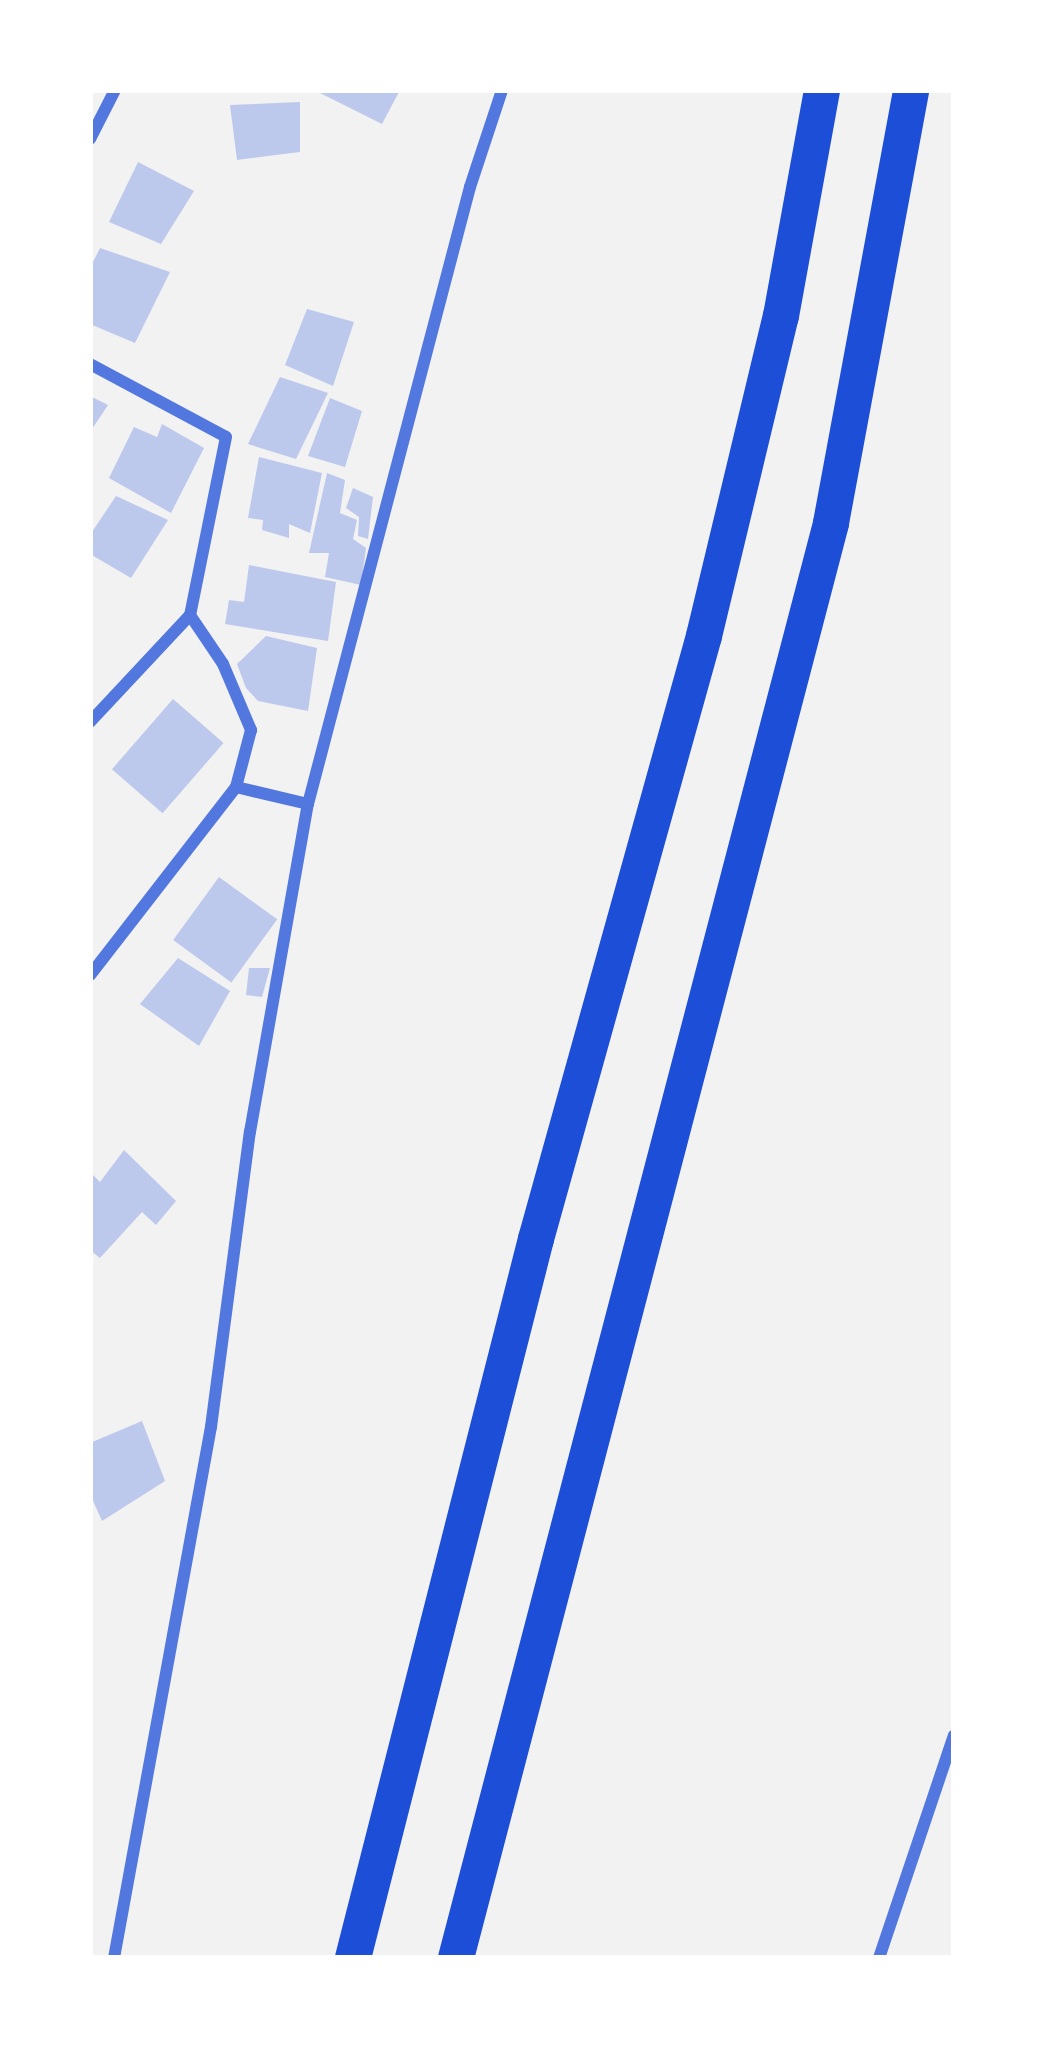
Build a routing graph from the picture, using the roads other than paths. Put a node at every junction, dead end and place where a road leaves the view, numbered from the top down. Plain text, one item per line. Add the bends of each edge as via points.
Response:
1 (116, 90) edge
2 (502, 90) edge
3 (822, 90) edge
4 (911, 90) edge
5 (90, 139) edge
6 (90, 364) edge
7 (190, 614) junction
8 (90, 722) edge
9 (236, 787) junction
10 (308, 804) junction
11 (90, 975) edge
12 (954, 1735) edge
13 (115, 1958) edge
14 (353, 1958) edge
15 (456, 1958) edge
16 (879, 1958) edge

1 - 5 street
2 - 10 street
3 - 14 highway via 781,316 704,636 536,1239
4 - 15 highway via 831,523
6 - 7 street via 226,436
7 - 8 street
7 - 9 street via 251,730
9 - 10 street
9 - 11 street
10 - 13 street via 250,1132 211,1427
12 - 16 street

